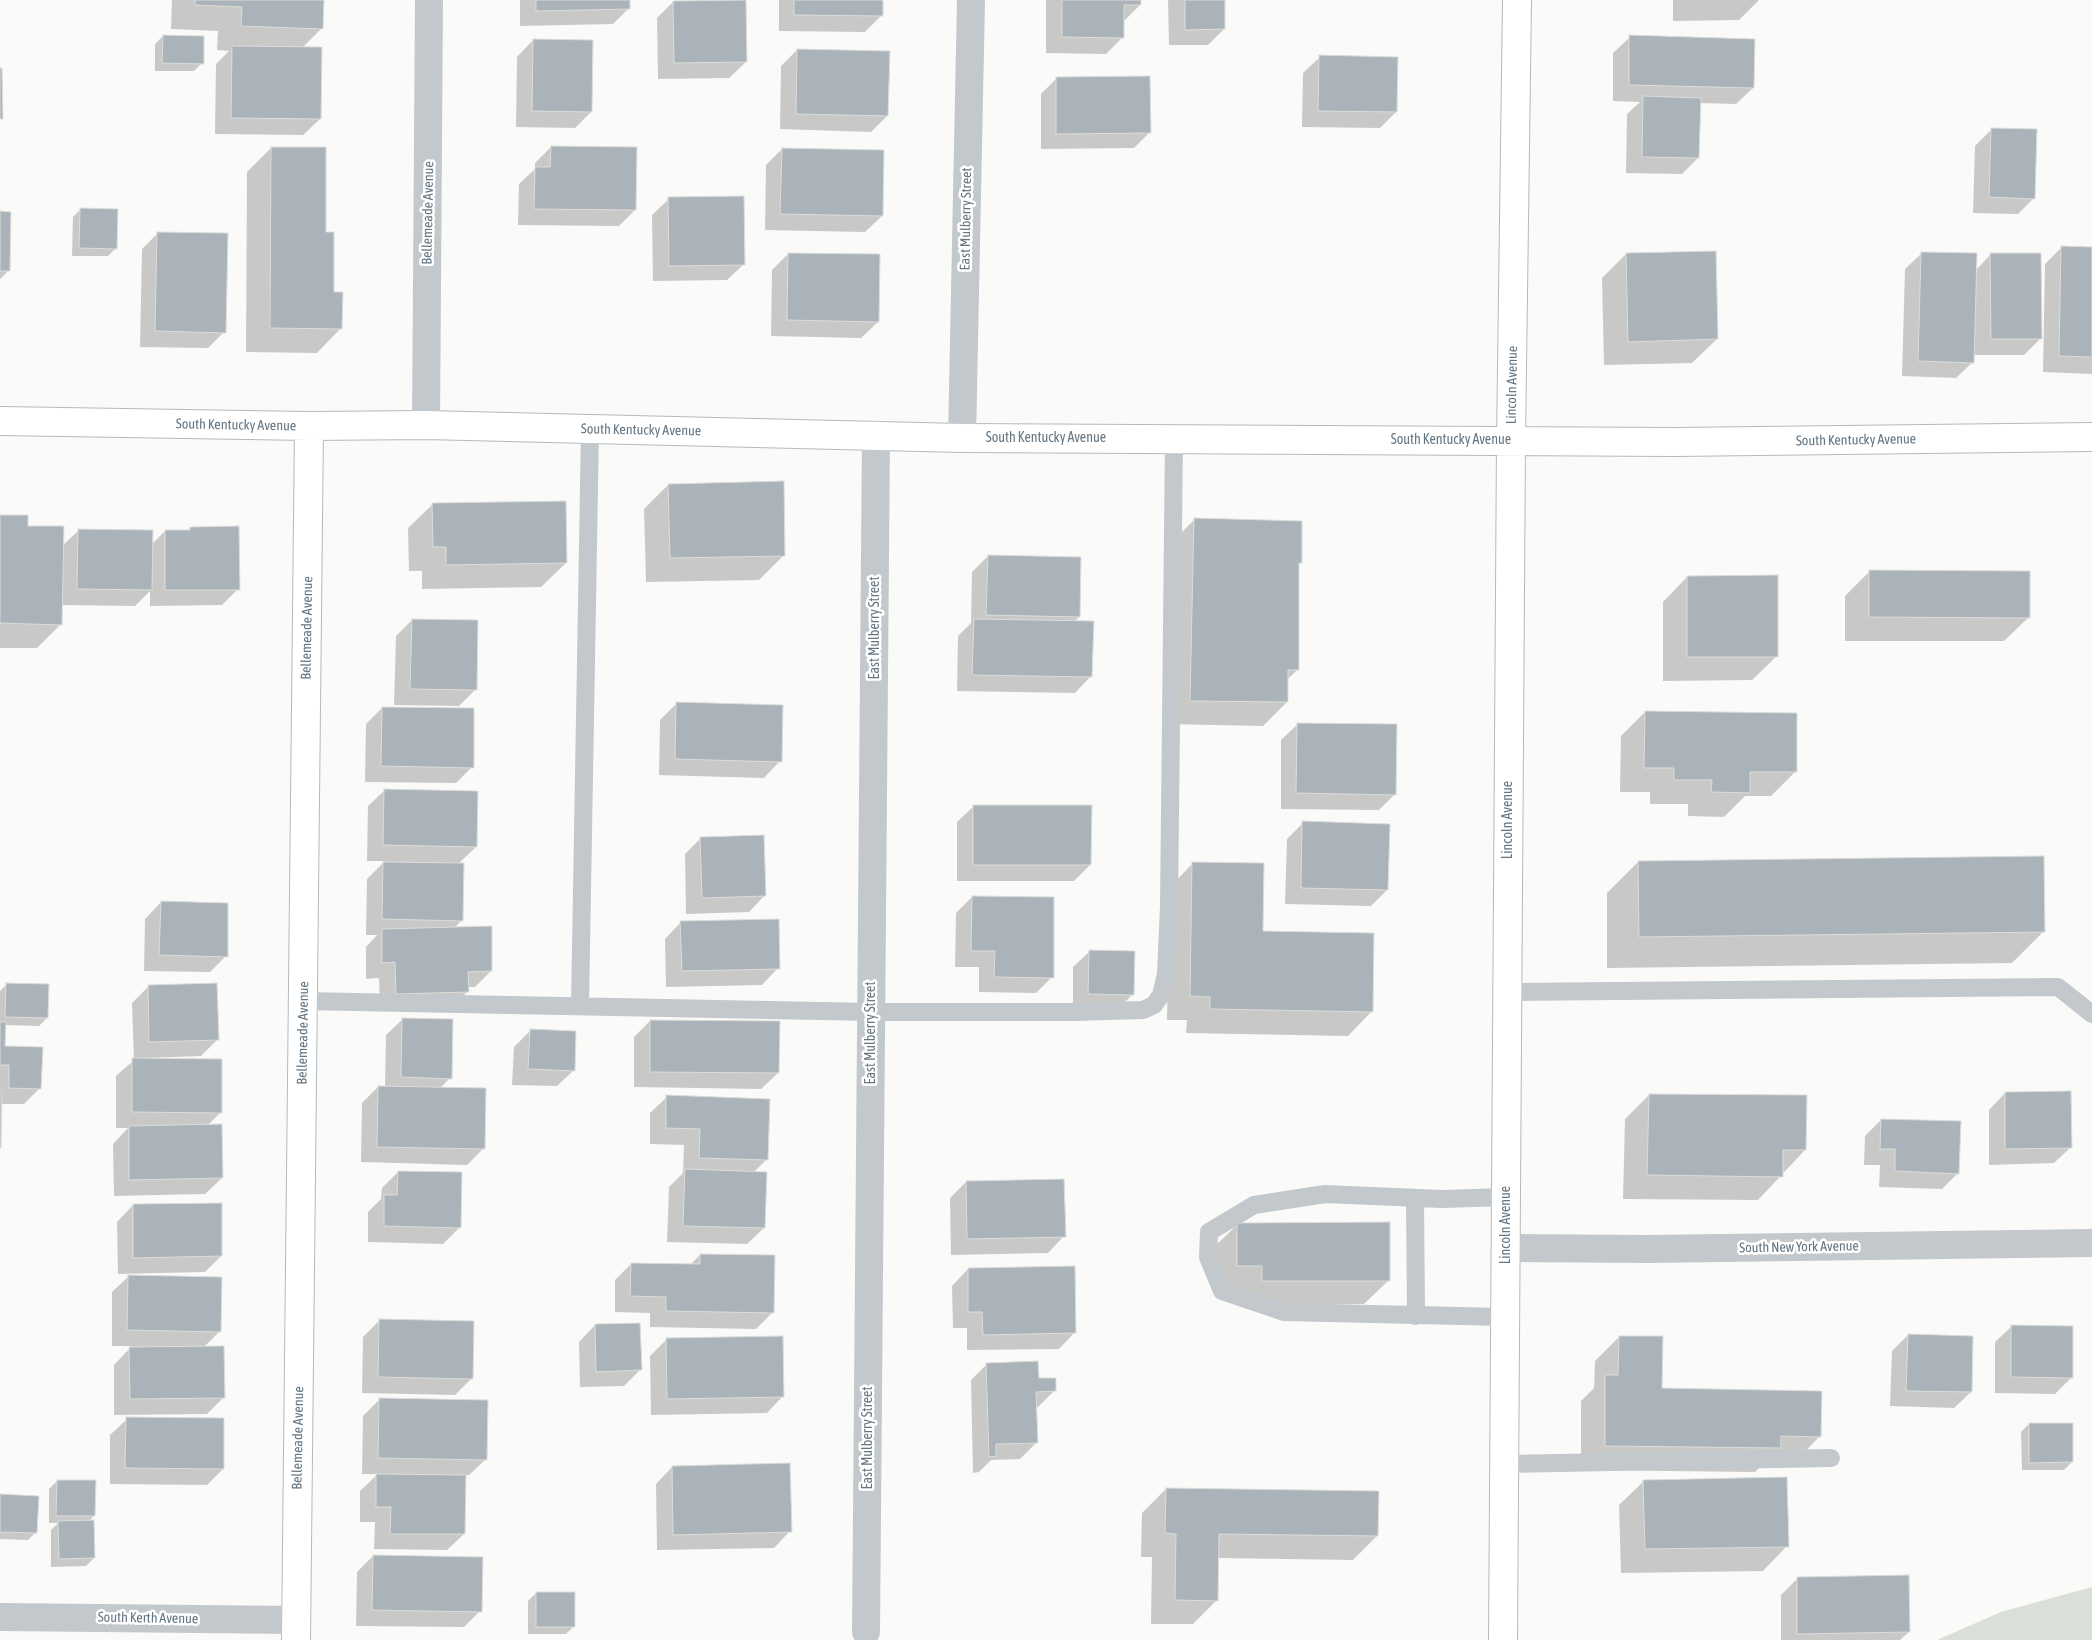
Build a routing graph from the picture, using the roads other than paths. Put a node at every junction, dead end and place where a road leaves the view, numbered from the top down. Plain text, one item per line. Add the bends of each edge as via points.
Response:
1 (430, 0) edge
2 (970, 0) edge
3 (1517, 0) edge
4 (0, 421) edge
5 (426, 425) junction
6 (309, 426) junction
7 (590, 429) junction
8 (876, 435) junction
9 (2092, 437) edge
10 (962, 438) junction
11 (1174, 439) junction
12 (1511, 441) junction
13 (1507, 992) junction
14 (303, 1002) junction
15 (580, 1006) junction
16 (872, 1012) junction
17 (2092, 1014) edge
18 (1506, 1197) junction
19 (1415, 1198) junction
20 (2092, 1243) edge
21 (1506, 1248) junction
22 (1416, 1316) junction
23 (1505, 1317) junction
24 (1831, 1458) dead end
25 (1504, 1464) junction
26 (0, 1616) edge
27 (296, 1630) edge
28 (866, 1632) dead end
29 (1503, 1640) edge

1 - 5 street, Bellemeade Avenue
2 - 10 street, East Mulberry Street
3 - 12 street, Lincoln Avenue
4 - 6 street, South Kentucky Avenue
5 - 6 street, South Kentucky Avenue
5 - 7 street, South Kentucky Avenue
6 - 14 street, Bellemeade Avenue
7 - 8 street, South Kentucky Avenue
7 - 15 lane
8 - 10 street, South Kentucky Avenue
8 - 16 street, East Mulberry Street
9 - 12 street, South Kentucky Avenue
10 - 11 street, South Kentucky Avenue
11 - 12 street, South Kentucky Avenue
11 - 16 lane via 1169,906 1166,974 1161,995 1154,1005 1143,1010
12 - 13 street, Lincoln Avenue
13 - 17 lane via 2058,987
13 - 18 street, Lincoln Avenue
14 - 15 lane
14 - 27 street, Bellemeade Avenue
15 - 16 lane
16 - 28 street, East Mulberry Street
18 - 19 lane
18 - 21 street, Lincoln Avenue
19 - 22 lane
19 - 22 lane via 1325,1194 1254,1205 1209,1232 1208,1258 1222,1291 1284,1312
20 - 21 street, South New York Avenue
21 - 23 street, Lincoln Avenue
22 - 23 lane
23 - 25 street, Lincoln Avenue
24 - 25 lane
25 - 29 street, Lincoln Avenue
26 - 27 street, South Kerth Avenue

